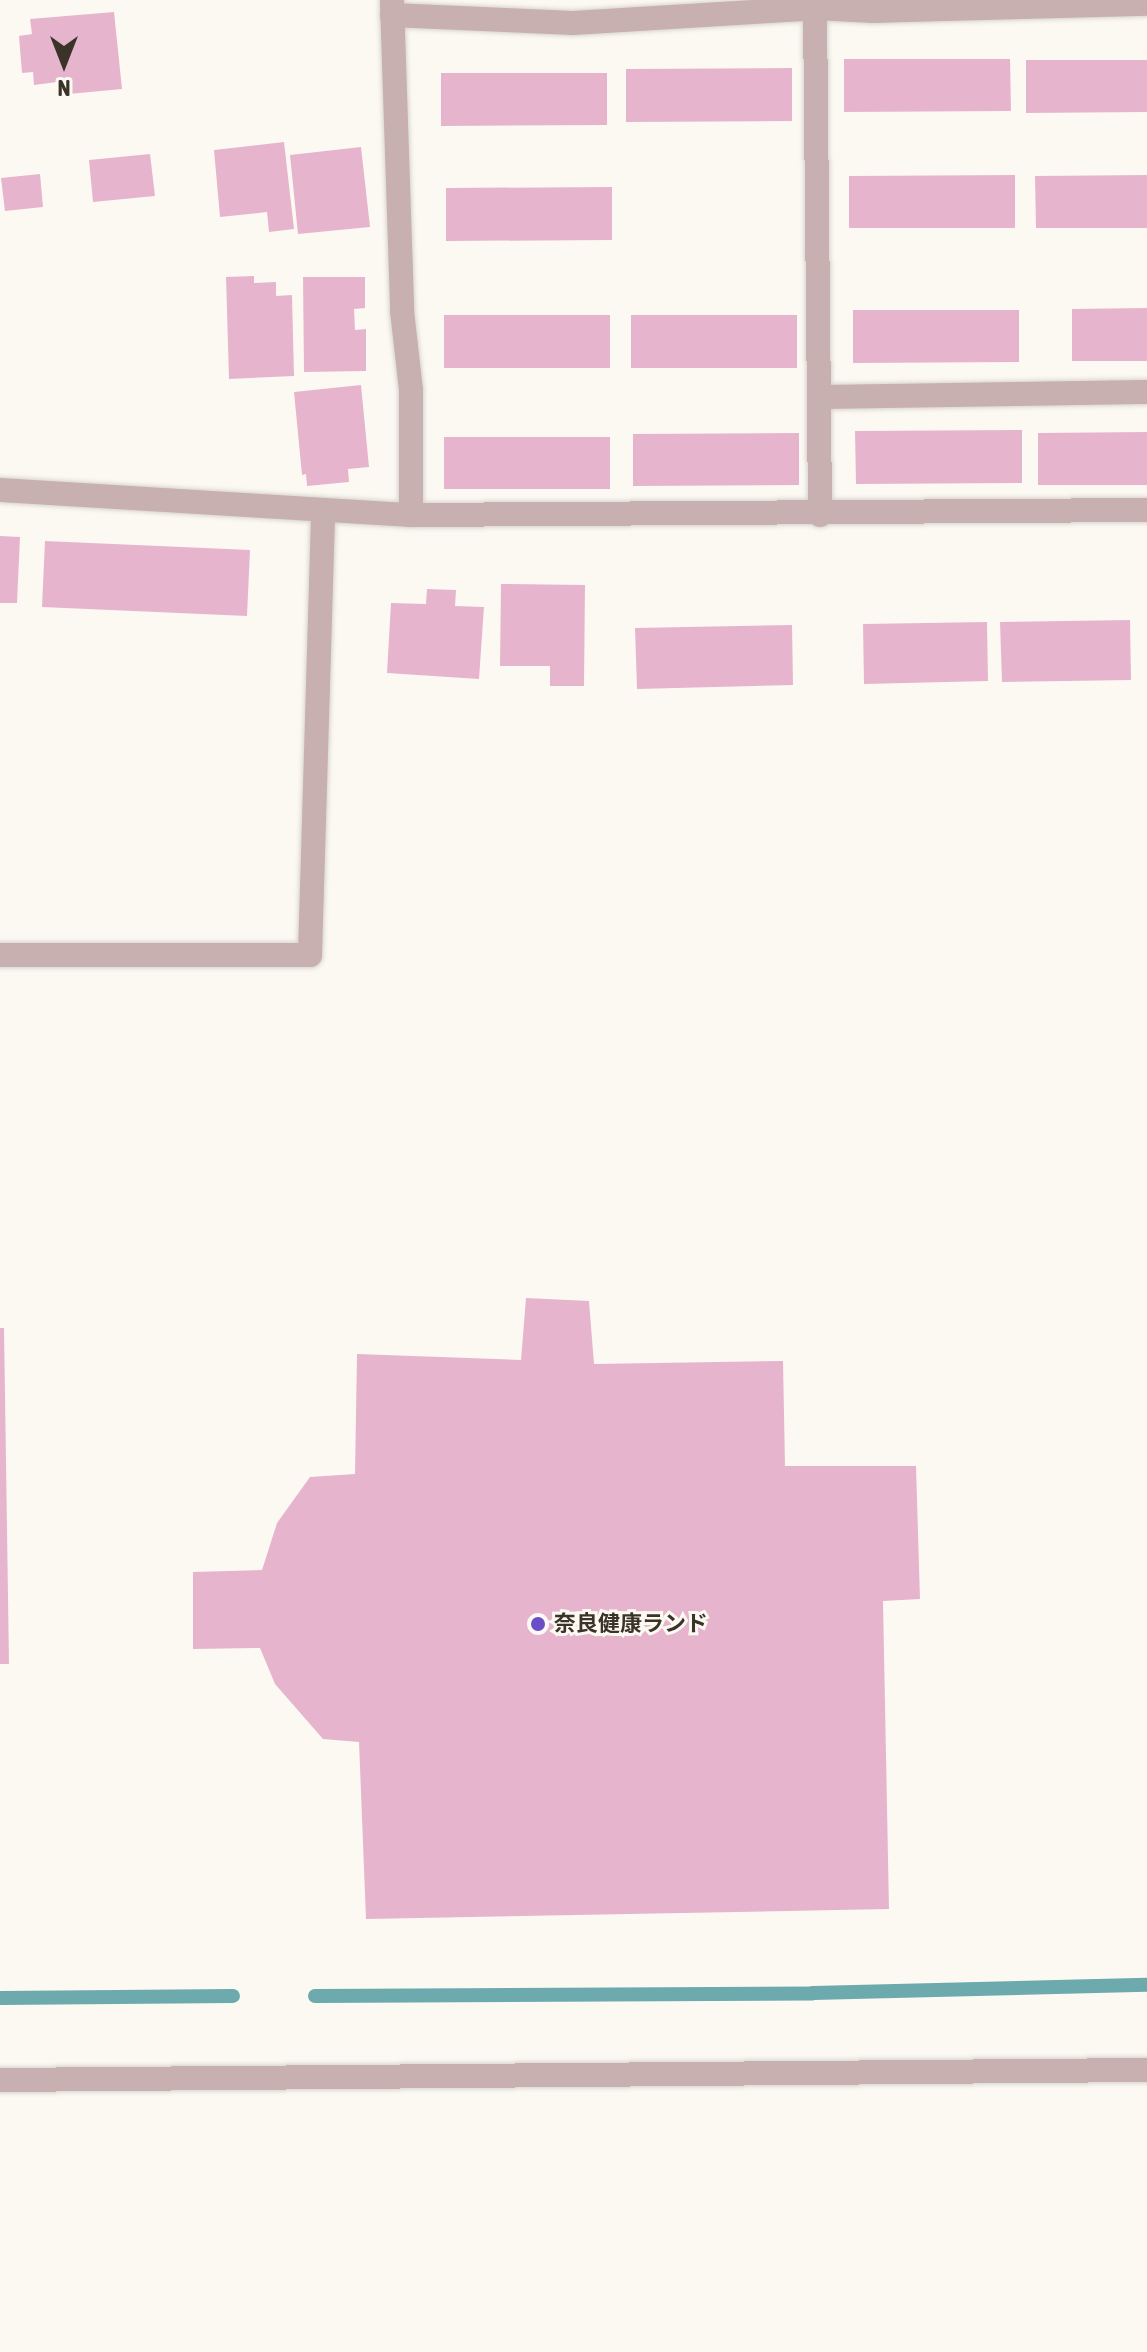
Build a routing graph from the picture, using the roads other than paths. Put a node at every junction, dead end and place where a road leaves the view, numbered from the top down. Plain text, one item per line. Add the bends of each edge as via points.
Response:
1 (1147, 4) edge
2 (392, 8) edge
3 (815, 8) junction
4 (1147, 392) edge
5 (819, 397) junction
6 (0, 490) edge
7 (323, 510) junction
8 (1147, 510) edge
9 (411, 515) junction
10 (820, 515) junction
11 (0, 955) edge
12 (1147, 2070) edge
13 (0, 2080) edge

1 - 3 street
2 - 3 street via 573,23
2 - 9 street via 402,311 411,390
3 - 5 street
4 - 5 street
5 - 10 street
6 - 7 street
7 - 9 street
7 - 11 street via 310,955
8 - 10 street
9 - 10 street
12 - 13 street

